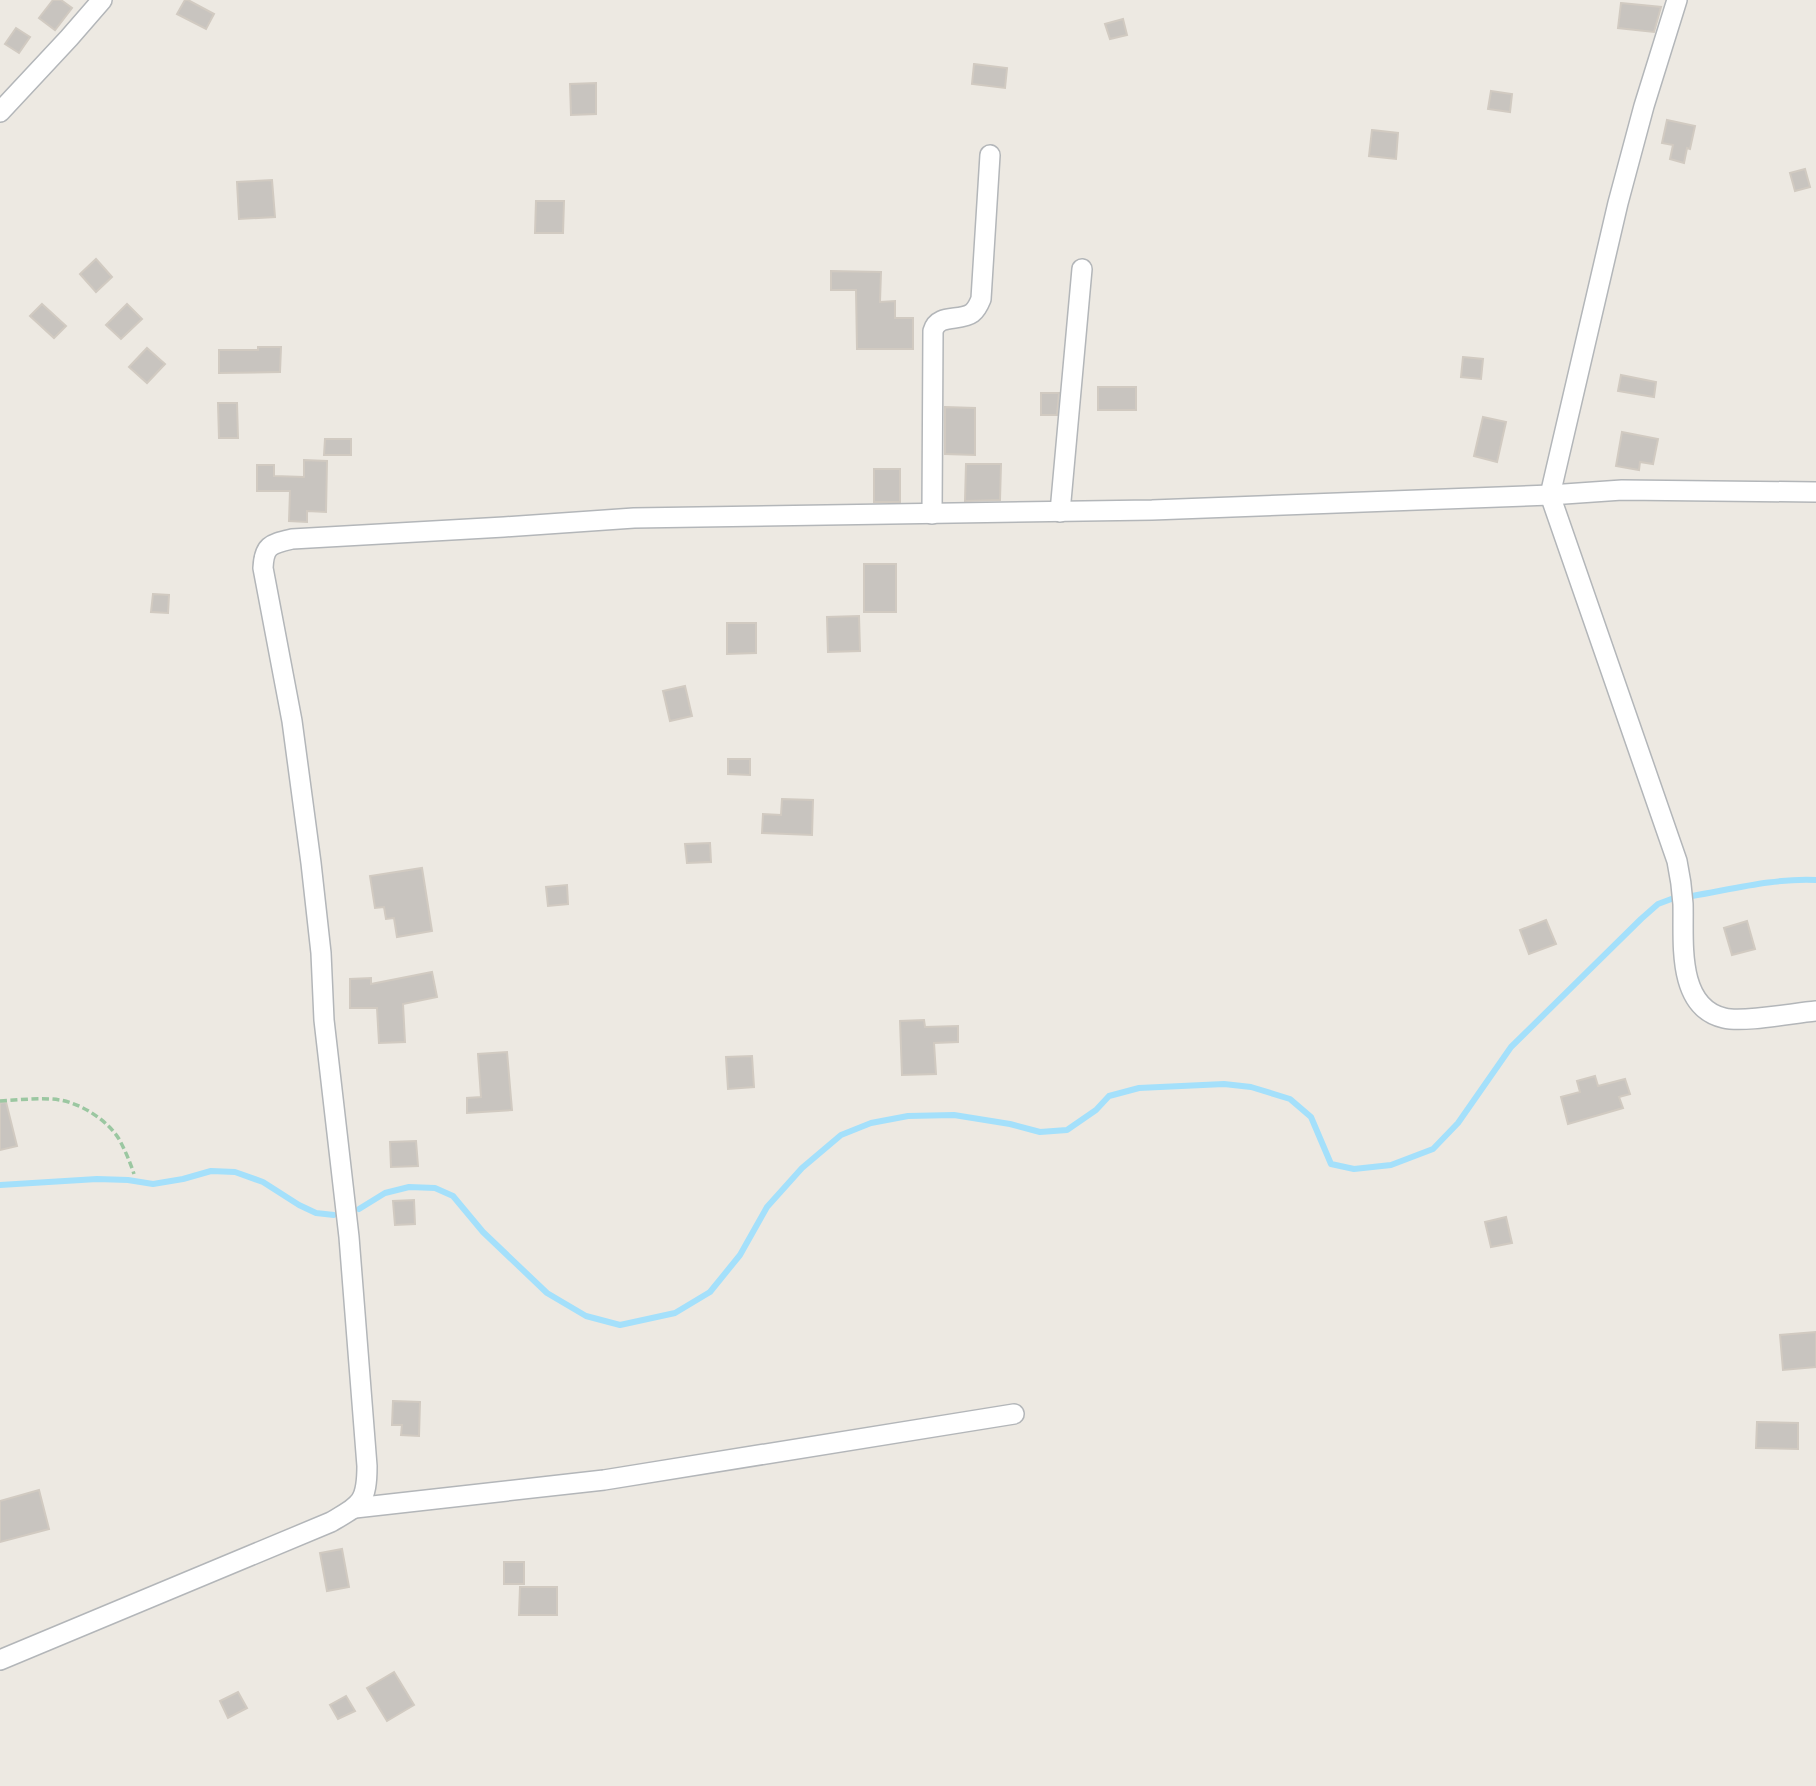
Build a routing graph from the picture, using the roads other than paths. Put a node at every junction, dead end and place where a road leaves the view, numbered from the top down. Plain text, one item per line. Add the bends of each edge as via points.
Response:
1 (102, 0) edge
2 (1677, 0) edge
3 (0, 112) edge
4 (990, 155) dead end
5 (1082, 269) dead end
6 (1816, 492) edge
7 (1550, 495) junction
8 (1060, 512) junction
9 (932, 514) junction
10 (1816, 1011) edge
11 (1014, 1414) dead end
12 (355, 1508) junction
13 (0, 1660) edge

1 - 3 street
2 - 7 street via 1618,203
4 - 9 street via 981,299 974,312 938,322 933,331
5 - 8 street
6 - 7 street via 1622,490
7 - 8 street
7 - 10 street via 1677,861 1683,958 1695,996 1704,1008 1724,1018
8 - 9 street
9 - 12 street via 634,518 292,539 267,549 263,568 312,863 325,1033 349,1237 368,1466 368,1485
11 - 12 street via 604,1480
12 - 13 street via 301,1535

